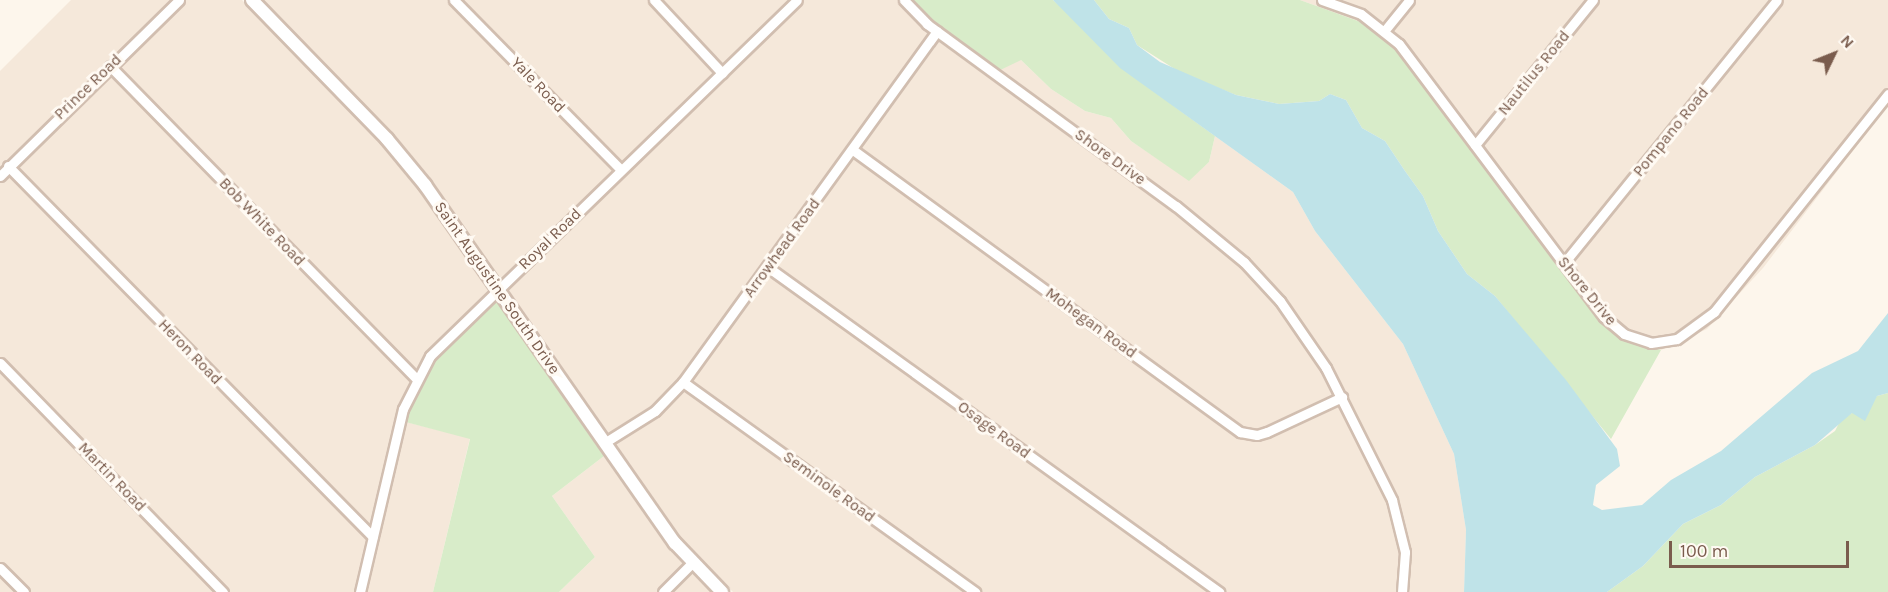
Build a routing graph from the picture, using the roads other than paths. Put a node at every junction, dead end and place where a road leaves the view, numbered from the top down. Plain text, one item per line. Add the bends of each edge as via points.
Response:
1 (179, 0) edge
2 (252, 0) edge
3 (454, 0) edge
4 (654, 0) edge
5 (797, 0) edge
6 (904, 0) edge
7 (1322, 0) edge
8 (1409, 0) edge
9 (1593, 0) edge
10 (1777, 0) edge
11 (1385, 30) junction
12 (937, 31) junction
13 (110, 66) junction
14 (722, 73) junction
15 (1888, 94) edge
16 (1475, 146) junction
17 (853, 150) junction
18 (8, 166) junction
19 (621, 170) junction
20 (0, 176) edge
21 (1564, 263) junction
22 (769, 268) junction
23 (498, 289) junction
24 (0, 363) edge
25 (416, 378) junction
26 (683, 382) junction
27 (1342, 397) junction
28 (604, 443) junction
29 (373, 537) junction
30 (692, 563) junction
31 (0, 568) edge
32 (24, 592) edge
33 (223, 592) edge
34 (360, 592) edge
35 (663, 592) edge
36 (722, 592) edge
37 (975, 592) edge
38 (1219, 592) edge
39 (1402, 592) edge

1 - 13 street, Prince Road
2 - 23 street, Saint Augustine South Drive via 387,139 452,221
3 - 19 street, Yale Road
4 - 14 street
5 - 14 street, Royal Road
6 - 12 street, Shore Drive
7 - 11 street, Shore Drive via 1361,14
8 - 11 street
9 - 16 street, Nautilus Road
10 - 21 street, Pompano Road
11 - 16 street, Shore Drive
12 - 17 street, Arrowhead Road
12 - 27 street, Shore Drive via 1176,206 1244,262 1280,301
13 - 18 street, Prince Road
13 - 25 street, Bob White Road
14 - 19 street, Royal Road
15 - 21 street, Shore Drive via 1714,312 1688,333 1651,343 1624,334 1604,317
16 - 21 street, Shore Drive
17 - 22 street, Arrowhead Road
17 - 27 street, Mohegan Road via 1240,432 1267,432
18 - 20 street, Prince Road
18 - 29 street, Heron Road
19 - 23 street, Royal Road
22 - 26 street, Arrowhead Road
22 - 38 street, Osage Road
23 - 25 street, Royal Road via 437,347
23 - 28 street, Saint Augustine South Drive
24 - 33 street, Martin Road
25 - 29 street, Royal Road via 403,409
26 - 28 street, Arrowhead Road via 655,411
26 - 37 street, Seminole Road
27 - 39 street, Shore Drive via 1397,512 1405,552
28 - 30 street, Saint Augustine South Drive
29 - 34 street, Royal Road
30 - 35 street
30 - 36 street, Saint Augustine South Drive
31 - 32 street

